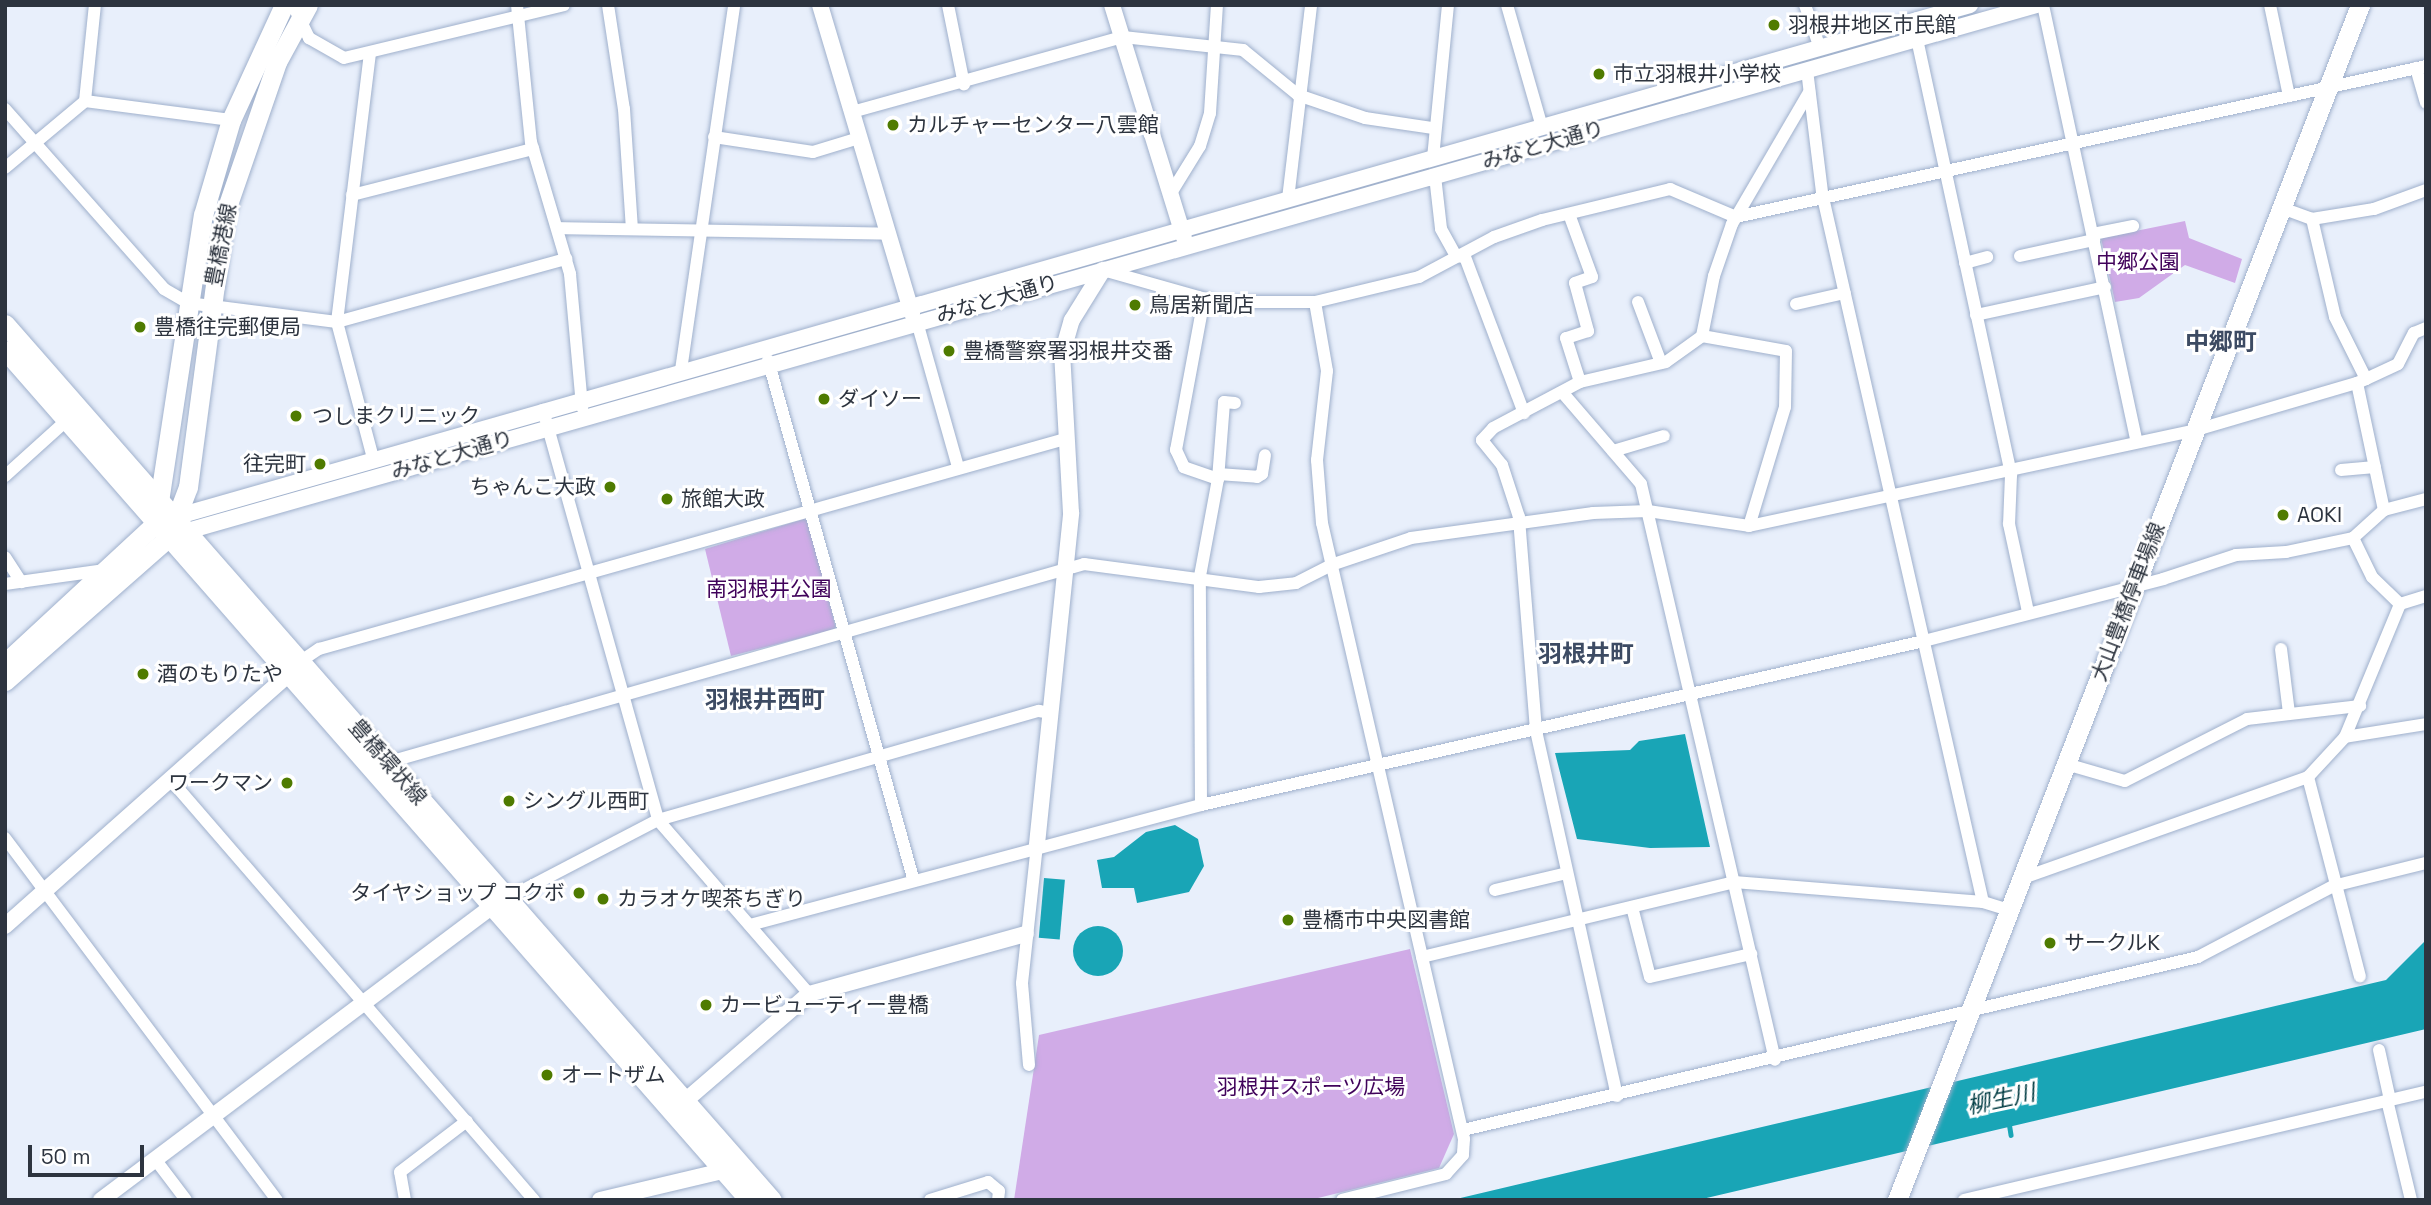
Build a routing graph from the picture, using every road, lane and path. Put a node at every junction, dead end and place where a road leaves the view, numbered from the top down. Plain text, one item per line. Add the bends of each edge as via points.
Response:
1 (95, 5) edge
2 (284, 5) edge
3 (564, 5) edge
4 (608, 5) edge
5 (734, 5) edge
6 (820, 5) edge
7 (948, 5) edge
8 (1112, 5) edge
9 (1217, 5) edge
10 (1311, 5) edge
11 (1448, 5) edge
12 (1507, 5) edge
13 (1970, 5) edge
14 (2036, 5) edge
15 (2043, 5) edge
16 (2270, 5) edge
17 (2360, 5) edge
18 (1809, 7) edge
19 (300, 10) edge
20 (518, 10) edge
21 (1123, 37) junction
22 (1917, 39) junction
23 (1214, 48) junction
24 (1820, 48) junction
25 (370, 54) junction
26 (2421, 67) edge
27 (1807, 70) junction
28 (964, 84) junction
29 (2328, 88) junction
30 (1809, 92) junction
31 (1298, 95) junction
32 (2289, 96) junction
33 (85, 102) junction
34 (2426, 103) edge
35 (5, 109) edge
36 (852, 112) junction
37 (231, 120) junction
38 (1542, 127) junction
39 (1433, 128) junction
40 (714, 137) junction
41 (859, 138) junction
42 (35, 142) junction
43 (2074, 144) junction
44 (533, 149) junction
45 (1433, 158) junction
46 (5, 168) edge
47 (1945, 172) junction
48 (1434, 176) junction
49 (2426, 190) edge
50 (1171, 193) junction
51 (352, 195) junction
52 (1824, 198) junction
53 (1288, 199) junction
54 (2281, 208) junction
55 (1569, 214) junction
56 (1736, 217) junction
57 (2312, 219) junction
58 (2133, 226) dead end
59 (557, 228) junction
60 (632, 228) junction
61 (702, 230) junction
62 (1181, 230) junction
63 (887, 234) junction
64 (2093, 237) junction
65 (1186, 246) junction
66 (1456, 256) junction
67 (2020, 256) dead end
68 (1987, 257) dead end
69 (566, 259) junction
70 (1965, 263) junction
71 (1103, 270) junction
72 (2105, 287) junction
73 (1845, 293) junction
74 (1204, 299) junction
75 (1315, 302) junction
76 (1638, 302) dead end
77 (188, 303) junction
78 (1796, 304) dead end
79 (209, 306) junction
80 (907, 306) junction
81 (1976, 315) junction
82 (917, 322) junction
83 (337, 323) junction
84 (5, 324) edge
85 (2426, 328) edge
86 (1702, 336) junction
87 (764, 347) junction
88 (5, 350) edge
89 (1661, 363) junction
90 (769, 364) junction
91 (681, 370) junction
92 (2361, 381) junction
93 (1580, 382) junction
94 (1562, 392) junction
95 (582, 399) junction
96 (1235, 403) dead end
97 (543, 410) junction
98 (1524, 413) junction
99 (583, 417) junction
100 (67, 420) junction
101 (548, 427) junction
102 (2196, 430) junction
103 (1664, 436) dead end
104 (1065, 439) junction
105 (2137, 442) junction
106 (1613, 451) junction
107 (1265, 455) dead end
108 (373, 458) junction
109 (958, 467) junction
110 (2375, 467) junction
111 (2010, 468) junction
112 (2341, 470) dead end
113 (5, 476) edge
114 (1218, 476) junction
115 (1892, 496) junction
116 (2426, 499) edge
117 (159, 500) junction
118 (810, 509) junction
119 (2384, 510) junction
120 (1648, 511) junction
121 (1521, 526) junction
122 (1749, 526) junction
123 (172, 527) junction
124 (2353, 538) junction
125 (5, 556) edge
126 (1331, 565) junction
127 (108, 570) junction
128 (1066, 570) junction
129 (588, 575) junction
130 (1200, 576) junction
131 (21, 582) junction
132 (5, 584) edge
133 (2135, 586) junction
134 (2426, 596) edge
135 (2400, 604) junction
136 (2028, 612) junction
137 (845, 633) junction
138 (1924, 641) junction
139 (2281, 649) dead end
140 (5, 663) edge
141 (295, 668) junction
142 (5, 681) edge
143 (1688, 694) junction
144 (622, 696) junction
145 (2360, 706) junction
146 (1050, 713) junction
147 (2289, 713) junction
148 (2426, 724) edge
149 (1536, 730) junction
150 (2345, 737) junction
151 (879, 757) junction
152 (388, 762) junction
153 (2066, 764) junction
154 (1379, 765) junction
155 (2308, 777) junction
156 (170, 779) junction
157 (1201, 804) junction
158 (658, 820) junction
159 (5, 838) edge
160 (1037, 844) junction
161 (2426, 863) edge
162 (1567, 873) junction
163 (913, 878) junction
164 (2020, 879) junction
165 (1734, 882) junction
166 (2333, 886) junction
167 (1495, 890) dead end
168 (45, 892) junction
169 (500, 902) junction
170 (1983, 902) junction
171 (1632, 906) junction
172 (2009, 910) junction
173 (1577, 919) junction
174 (750, 925) junction
175 (5, 926) edge
176 (1026, 934) junction
177 (1751, 954) junction
178 (1422, 957) junction
179 (2360, 975) dead end
180 (809, 994) junction
181 (363, 1001) junction
182 (1970, 1013) junction
183 (2379, 1050) dead end
184 (1775, 1060) junction
185 (1029, 1065) dead end
186 (2426, 1092) edge
187 (1617, 1096) junction
188 (2388, 1100) junction
189 (685, 1101) junction
190 (214, 1114) junction
191 (467, 1121) junction
192 (1463, 1130) junction
193 (155, 1159) junction
194 (731, 1171) junction
195 (101, 1200) edge
196 (186, 1200) edge
197 (277, 1200) edge
198 (405, 1200) edge
199 (534, 1200) edge
200 (600, 1200) edge
201 (749, 1200) edge
202 (772, 1200) edge
203 (929, 1200) edge
204 (998, 1200) edge
205 (1342, 1200) edge
206 (1897, 1200) edge
207 (1964, 1200) edge
208 (2411, 1200) edge

1 - 33 street
2 - 37 main road, 豊橋港線
3 - 20 street
4 - 60 street via 624,109
5 - 40 street
6 - 36 street
7 - 28 street
8 - 21 street
9 - 23 street
10 - 31 street
11 - 39 street
12 - 38 street
13 - 24 street, みなと大通り
14 - 22 street, みなと大通り
15 - 43 street
16 - 32 street
17 - 29 main road, 大山豊橋停車場線
18 - 24 street
19 - 25 street via 309,38 335,56
19 - 79 main road, 豊橋港線 via 253,126 224,216
20 - 25 street
20 - 44 street
21 - 23 street
21 - 28 street
21 - 50 street
22 - 27 street, みなと大通り
22 - 47 street
23 - 31 street via 1243,51
23 - 50 street via 1210,113 1200,146
24 - 38 street, みなと大通り
25 - 51 street
26 - 29 street
26 - 34 street
27 - 30 street
27 - 48 street, みなと大通り
28 - 36 street
29 - 32 street
29 - 54 main road, 大山豊橋停車場線
30 - 52 street
30 - 56 street
31 - 39 street via 1365,118
31 - 53 street
32 - 43 street
33 - 37 street
33 - 42 street
35 - 42 street
36 - 41 street
37 - 77 main road, 豊橋港線 via 203,215
38 - 45 street, みなと大通り
39 - 45 street
40 - 41 street via 813,152
40 - 61 street
41 - 63 street
42 - 46 street
42 - 77 street via 164,289
43 - 47 street
43 - 64 street
44 - 51 street
44 - 59 street
45 - 53 street, みなと大通り
47 - 52 street
47 - 70 street
48 - 65 street, みなと大通り
48 - 66 street via 1441,229
49 - 57 street via 2374,209
50 - 62 street
51 - 83 street
52 - 56 street
52 - 73 street
53 - 62 street, みなと大通り
54 - 57 street
54 - 102 main road, 大山豊橋停車場線
55 - 56 street via 1670,189
55 - 66 street via 1494,237
55 - 93 street via 1592,277 1575,283 1588,331 1566,338
56 - 86 street via 1714,276
57 - 92 street via 2335,317
58 - 64 street
59 - 60 street
59 - 69 street
60 - 61 street
61 - 63 street
61 - 91 street
62 - 65 street
62 - 80 street, みなと大通り
63 - 80 street
64 - 67 street
64 - 72 street
65 - 71 street, みなと大通り
66 - 75 street via 1419,277
66 - 98 street via 1465,257
68 - 70 street
69 - 83 street
69 - 95 street
70 - 81 street
71 - 74 street
71 - 82 street, みなと大通り
71 - 104 street via 1065,338 1060,376
72 - 81 street
72 - 105 street
73 - 78 street
73 - 115 street
74 - 75 street
74 - 114 street via 1176,450 1184,467
75 - 126 street via 1326,371 1317,483
76 - 89 street
77 - 79 street
77 - 117 main road, 豊橋港線
79 - 83 street
79 - 123 main road, 豊橋港線 via 188,487
80 - 82 street
80 - 87 street, みなと大通り
81 - 111 street
82 - 90 street, みなと大通り
82 - 109 street
83 - 108 street
84 - 117 main road
85 - 92 street via 2414,333 2398,364
86 - 89 street via 1683,354
86 - 122 street via 1786,351 1785,407
87 - 90 street
87 - 91 street, みなと大通り
88 - 100 main road, 豊橋環状線
89 - 93 street
90 - 99 street, みなと大通り
90 - 118 street
91 - 95 street, みなと大通り
92 - 102 street
92 - 110 street
93 - 94 street
94 - 98 street
94 - 106 street
95 - 97 street, みなと大通り
95 - 99 street
96 - 114 street via 1224,402
97 - 101 street
97 - 108 street, みなと大通り
98 - 121 street via 1493,428 1482,440 1502,466
99 - 101 street, みなと大通り
100 - 113 street
100 - 123 main road, 豊橋環状線
101 - 123 street, みなと大通り
101 - 129 street
102 - 105 street
102 - 133 main road, 大山豊橋停車場線
103 - 106 street
104 - 109 street
104 - 128 street via 1071,513
105 - 111 street
106 - 120 street via 1641,484
107 - 114 street via 1262,474 1257,477
108 - 123 street, みなと大通り
109 - 118 street
110 - 112 street
110 - 119 street
111 - 115 street
111 - 136 street via 2009,524
114 - 130 street
115 - 122 street
115 - 138 street
116 - 119 street
117 - 123 main road, 豊橋港線
118 - 129 street
118 - 137 street
119 - 124 street
120 - 121 street via 1593,513
120 - 122 street
120 - 143 street
121 - 126 street via 1411,538
121 - 149 street
123 - 127 main road, みなと大通り
123 - 141 main road, 豊橋環状線
123 - 142 main road, みなと大通り
124 - 133 street via 2286,552 2236,555
124 - 135 street via 2372,577
125 - 131 street
126 - 130 street via 1296,583 1259,587
126 - 154 street
127 - 131 street
127 - 140 main road, みなと大通り
128 - 130 street via 1084,564
128 - 137 street
128 - 146 street
129 - 141 street via 318,649
129 - 144 street
130 - 157 street
131 - 132 street
133 - 136 street
133 - 153 main road, 大山豊橋停車場線
134 - 135 street
135 - 145 street
136 - 138 street
137 - 144 street
137 - 151 street
138 - 143 street
138 - 170 street
139 - 147 street
141 - 152 main road, 豊橋環状線
141 - 156 street
141 - 169 main road, 豊橋環状線
143 - 149 street
143 - 165 street
144 - 152 street
144 - 158 street
145 - 147 street
145 - 150 street
146 - 151 street via 1040,711
146 - 160 street
147 - 153 street via 2235,723 2125,781
148 - 150 street
149 - 154 street
149 - 162 street
150 - 155 street
151 - 158 street
151 - 163 street
152 - 169 main road, 豊橋環状線
153 - 164 main road, 大山豊橋停車場線
154 - 157 street
154 - 178 street
155 - 164 street
155 - 166 street
156 - 168 street
156 - 181 street
157 - 160 street
158 - 169 street
158 - 174 street
159 - 168 street
160 - 163 street
160 - 176 street
161 - 166 street
162 - 167 street
162 - 173 street
163 - 174 street
164 - 172 main road, 大山豊橋停車場線
165 - 170 street
165 - 171 street
165 - 177 street
166 - 179 street
166 - 182 street via 2199,957
168 - 175 street
168 - 190 street
169 - 181 street
169 - 189 main road, 豊橋環状線
169 - 194 main road, 豊橋環状線
170 - 172 street
171 - 173 street
171 - 177 street via 1650,977
172 - 182 main road, 大山豊橋停車場線
173 - 178 street
173 - 187 street
174 - 180 street
176 - 180 street
176 - 185 street via 1022,983
177 - 184 street
178 - 192 street
180 - 189 street
181 - 190 street
181 - 191 street
182 - 184 street
182 - 206 main road, 大山豊橋停車場線
183 - 188 street
184 - 187 street
186 - 188 street
187 - 192 street
188 - 207 street
188 - 208 street
189 - 194 main road, 豊橋環状線
190 - 193 street
190 - 197 street
191 - 198 street via 400,1172
191 - 199 street
192 - 205 street via 1463,1155 1454,1170
193 - 195 street
193 - 196 street
194 - 200 street
194 - 201 main road, 豊橋環状線
194 - 202 main road, 豊橋環状線
203 - 204 street via 988,1182 999,1191

